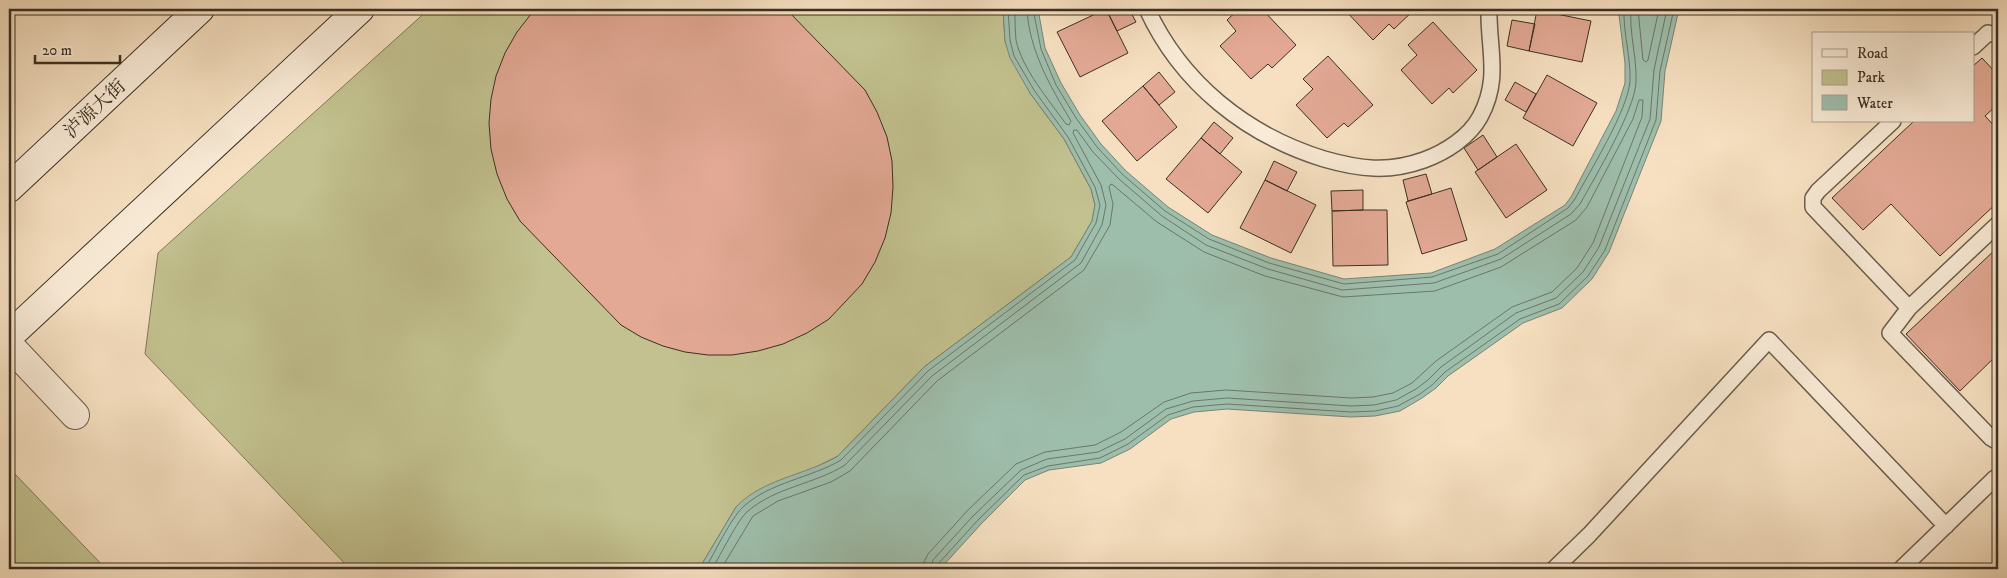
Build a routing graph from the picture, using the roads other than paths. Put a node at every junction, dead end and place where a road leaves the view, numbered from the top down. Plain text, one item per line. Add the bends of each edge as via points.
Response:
1 (200, 9) edge
2 (360, 9) edge
3 (1147, 9) edge
4 (1489, 9) edge
5 (1998, 35) edge
6 (1974, 46) edge
7 (1892, 122) edge
8 (9, 188) edge
9 (1998, 224) edge
10 (1909, 308) junction
11 (9, 336) edge
12 (9, 345) edge
13 (75, 415) dead end
14 (1998, 442) edge
15 (1996, 478) dead end
16 (1946, 526) junction
17 (1554, 569) edge
18 (1901, 569) edge

1 - 8 main road, 泸源大街
2 - 11 main road
3 - 4 lane via 1171,52 1190,76 1236,117 1298,151 1352,167 1374,169 1396,168 1435,156 1470,130 1480,116 1494,73
5 - 6 lane via 1988,33
7 - 10 lane via 1818,191 1813,198 1813,207
9 - 10 lane
10 - 14 lane via 1890,333 1990,438
12 - 13 main road
15 - 16 lane
16 - 17 lane via 1769,340
16 - 18 lane

